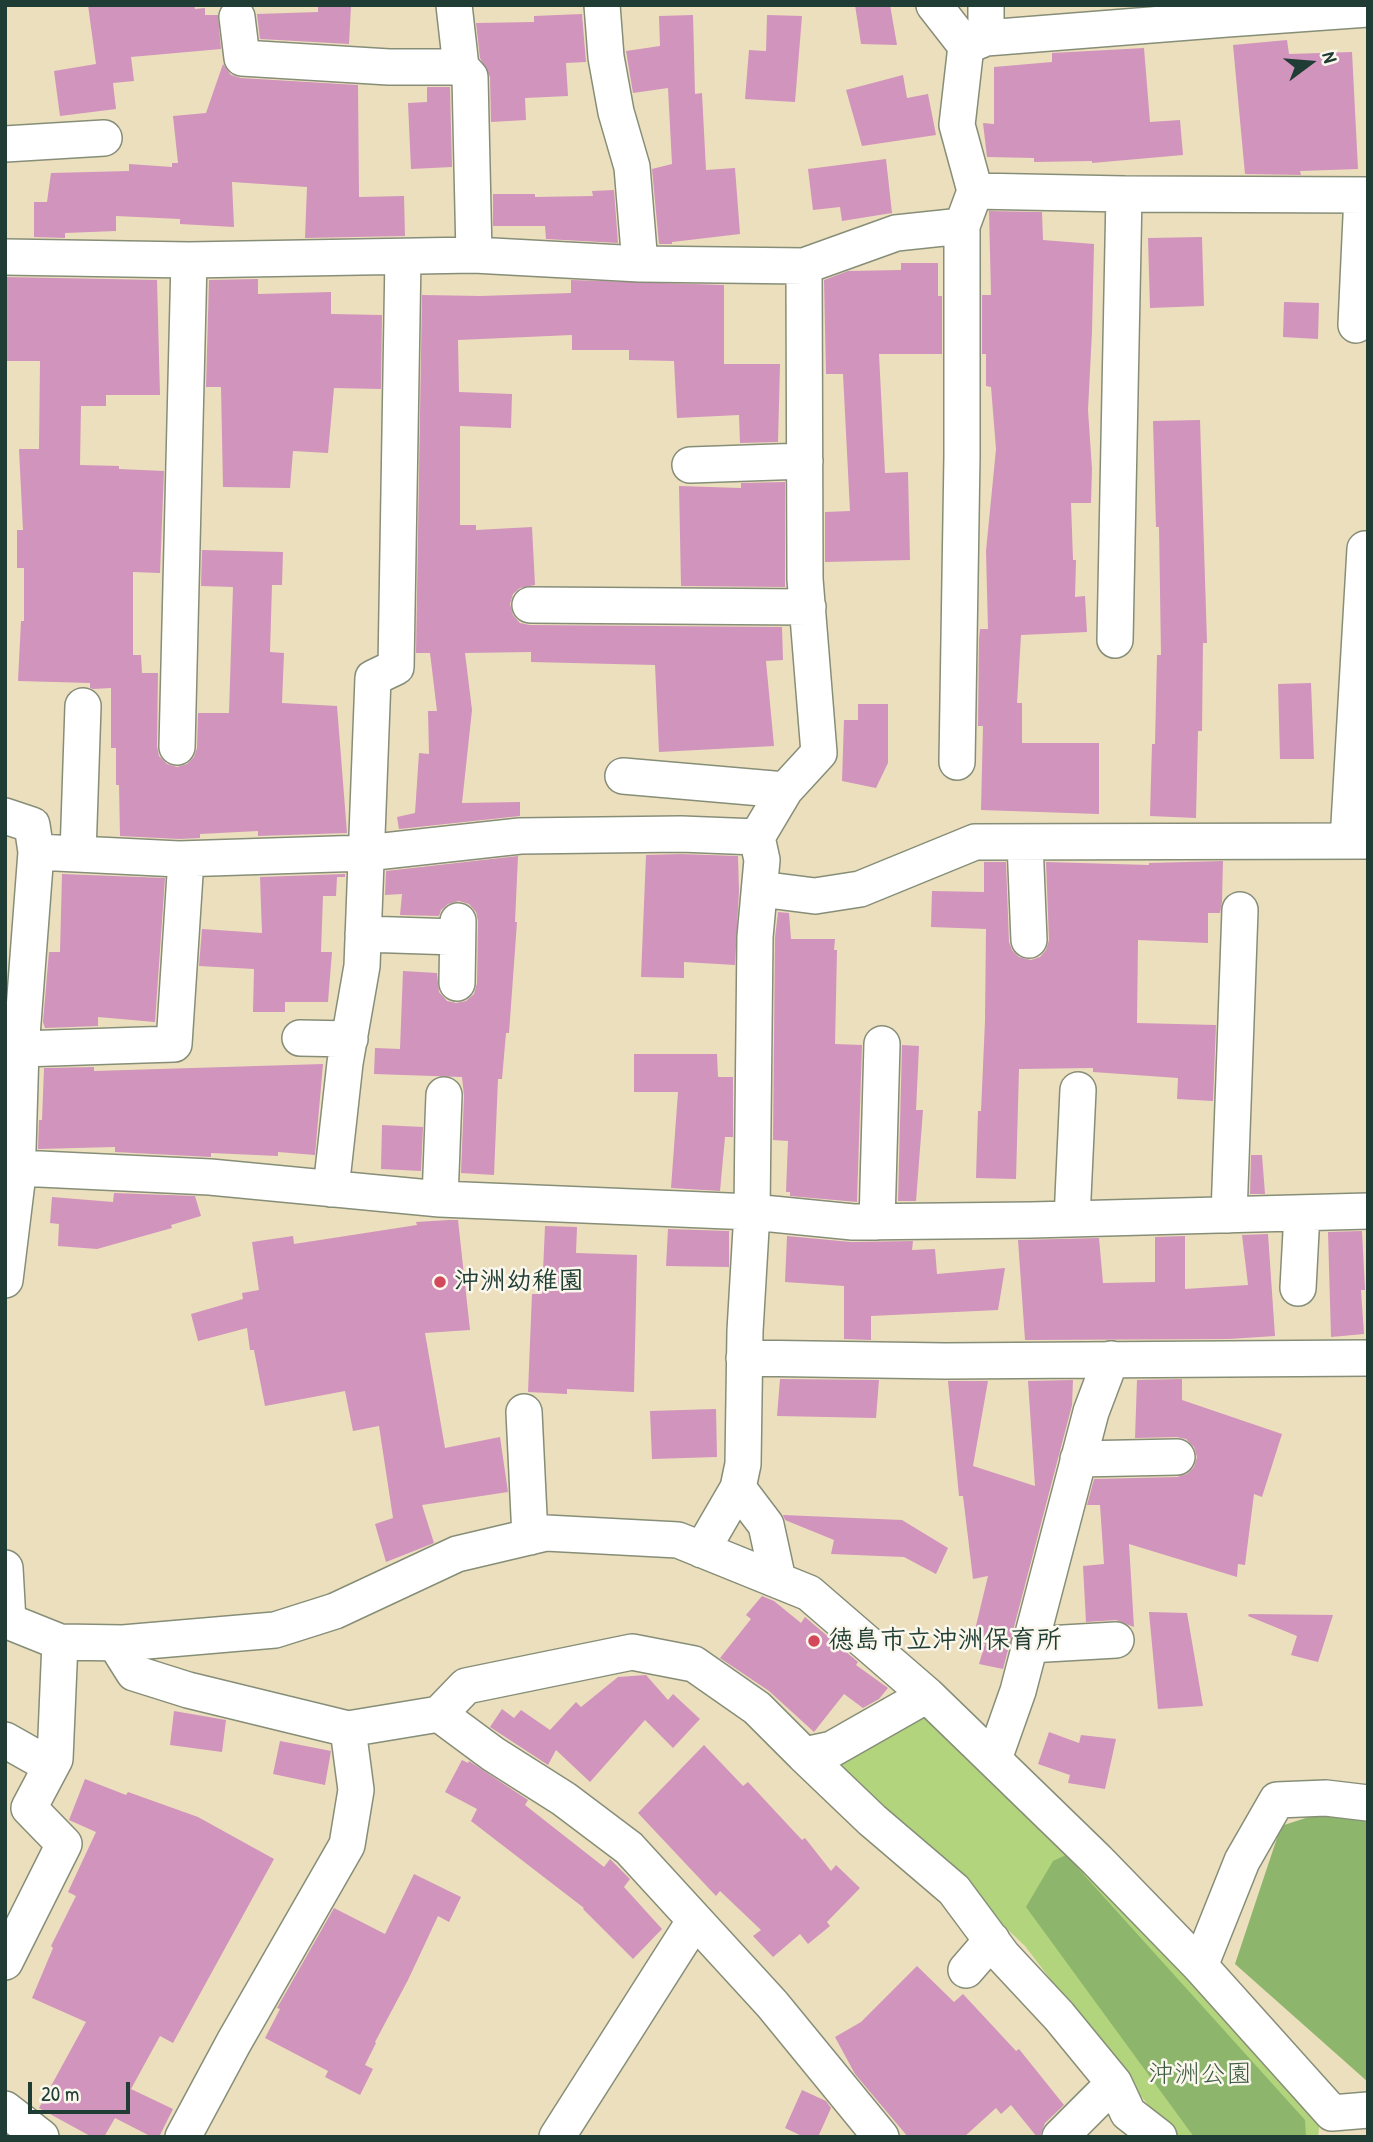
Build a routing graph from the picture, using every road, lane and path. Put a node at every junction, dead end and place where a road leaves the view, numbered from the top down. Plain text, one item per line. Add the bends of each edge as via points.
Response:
1 (454, 5) edge
2 (602, 5) edge
3 (934, 5) edge
4 (1368, 9) edge
5 (1226, 12) edge
6 (237, 16) dead end
7 (979, 30) edge
8 (461, 67) junction
9 (104, 138) dead end
10 (5, 144) edge
11 (975, 191) junction
12 (1124, 194) junction
13 (1365, 195) edge
14 (961, 226) junction
15 (474, 255) junction
16 (5, 257) edge
17 (403, 257) junction
18 (189, 260) junction
19 (640, 264) junction
20 (804, 266) junction
21 (1356, 325) dead end
22 (805, 461) junction
23 (690, 465) dead end
24 (1368, 549) edge
25 (530, 605) dead end
26 (808, 607) junction
27 (1115, 640) dead end
28 (83, 706) dead end
29 (177, 747) dead end
30 (957, 762) dead end
31 (623, 776) dead end
32 (785, 790) junction
33 (5, 816) edge
34 (757, 838) junction
35 (1358, 841) edge
36 (1025, 843) junction
37 (36, 852) junction
38 (366, 853) junction
39 (78, 854) junction
40 (186, 859) junction
41 (760, 889) junction
42 (1240, 910) dead end
43 (363, 934) junction
44 (1029, 940) dead end
45 (457, 983) dead end
46 (300, 1038) dead end
47 (350, 1039) junction
48 (882, 1044) dead end
49 (21, 1049) junction
50 (1078, 1090) dead end
51 (444, 1095) dead end
52 (18, 1168) junction
53 (331, 1189) junction
54 (440, 1199) junction
55 (1368, 1211) edge
56 (752, 1212) junction
57 (1301, 1213) junction
58 (1229, 1215) junction
59 (1072, 1219) junction
60 (877, 1222) junction
61 (7, 1240) edge
62 (5, 1280) edge
63 (1298, 1287) dead end
64 (744, 1358) junction
65 (1368, 1358) edge
66 (1111, 1359) junction
67 (524, 1412) dead end
68 (1177, 1457) dead end
69 (1078, 1459) junction
70 (738, 1488) junction
71 (530, 1537) junction
72 (702, 1550) junction
73 (5, 1568) edge
74 (778, 1580) junction
75 (6, 1621) edge
76 (1116, 1640) dead end
77 (60, 1642) junction
78 (115, 1643) junction
79 (1029, 1645) junction
80 (927, 1695) junction
81 (439, 1714) junction
82 (348, 1729) junction
83 (5, 1740) edge
84 (804, 1755) junction
85 (994, 1759) junction
86 (51, 1766) junction
87 (1368, 1803) edge
88 (695, 1920) junction
89 (992, 1940) junction
90 (5, 1962) edge
91 (1200, 1966) junction
92 (967, 1970) dead end
93 (1114, 2083) junction
94 (5, 2109) edge
95 (1368, 2110) edge
96 (1329, 2125) edge
97 (41, 2137) edge
98 (183, 2137) edge
99 (557, 2137) edge
100 (881, 2137) edge
101 (1060, 2137) edge
102 (1159, 2137) edge

1 - 8 street
2 - 19 street via 615,112 632,167
3 - 7 street
4 - 5 street
5 - 7 street
6 - 8 street via 242,58
7 - 11 street via 957,125
8 - 15 street via 470,78
9 - 10 street
11 - 12 street
11 - 14 street
12 - 13 street
12 - 27 street
13 - 21 street
14 - 20 street via 896,233
14 - 30 street
15 - 17 street
15 - 19 street
16 - 18 street
17 - 18 street
17 - 38 street via 396,667 373,678
18 - 29 street
19 - 20 street
20 - 22 street
22 - 23 street
22 - 26 street
24 - 35 street
25 - 26 street
26 - 32 street via 819,753
28 - 39 street
31 - 32 street
32 - 34 street
33 - 37 street via 32,825
34 - 38 street via 520,836
34 - 41 street via 762,860
35 - 36 street
36 - 41 street via 975,842 860,889 815,896
36 - 44 street
37 - 39 street
37 - 49 street
38 - 40 street
38 - 43 street
39 - 40 street
40 - 49 street via 174,1044
41 - 56 street via 755,937
42 - 58 street
43 - 45 street via 457,929
43 - 47 street via 362,966 371,1003
46 - 47 street
47 - 53 street
48 - 60 street
49 - 52 street
50 - 59 street
51 - 54 street
52 - 53 street via 210,1177
52 - 61 street
53 - 54 street
54 - 56 street
55 - 57 street
56 - 60 street
56 - 64 street
57 - 58 street
57 - 63 street
58 - 59 street
59 - 60 street
61 - 62 street
64 - 66 street
64 - 70 street via 743,1464
65 - 66 street
66 - 69 street
67 - 71 street
68 - 69 street
69 - 79 street
70 - 72 street
70 - 74 street via 766,1525
71 - 72 street via 546,1533 678,1540
71 - 78 street via 457,1554 335,1611 275,1630
72 - 74 street
73 - 75 street
74 - 80 street via 809,1593
75 - 77 street
76 - 79 street
77 - 78 street
77 - 86 street
78 - 82 street via 134,1673
79 - 85 street
80 - 84 street via 832,1749
80 - 85 street
81 - 82 street
81 - 84 street via 466,1686 632,1652 694,1664 757,1708
81 - 88 street via 629,1848
82 - 98 street via 356,1790 347,1845
83 - 86 street
84 - 89 street via 954,1890
85 - 91 street
86 - 90 street via 29,1808 64,1844
87 - 91 street via 1326,1798 1277,1800 1242,1861
88 - 99 street
88 - 100 street via 772,2004
89 - 92 street
89 - 93 street
91 - 96 street
93 - 101 street
93 - 102 street via 1128,2113
94 - 97 street
95 - 96 street

